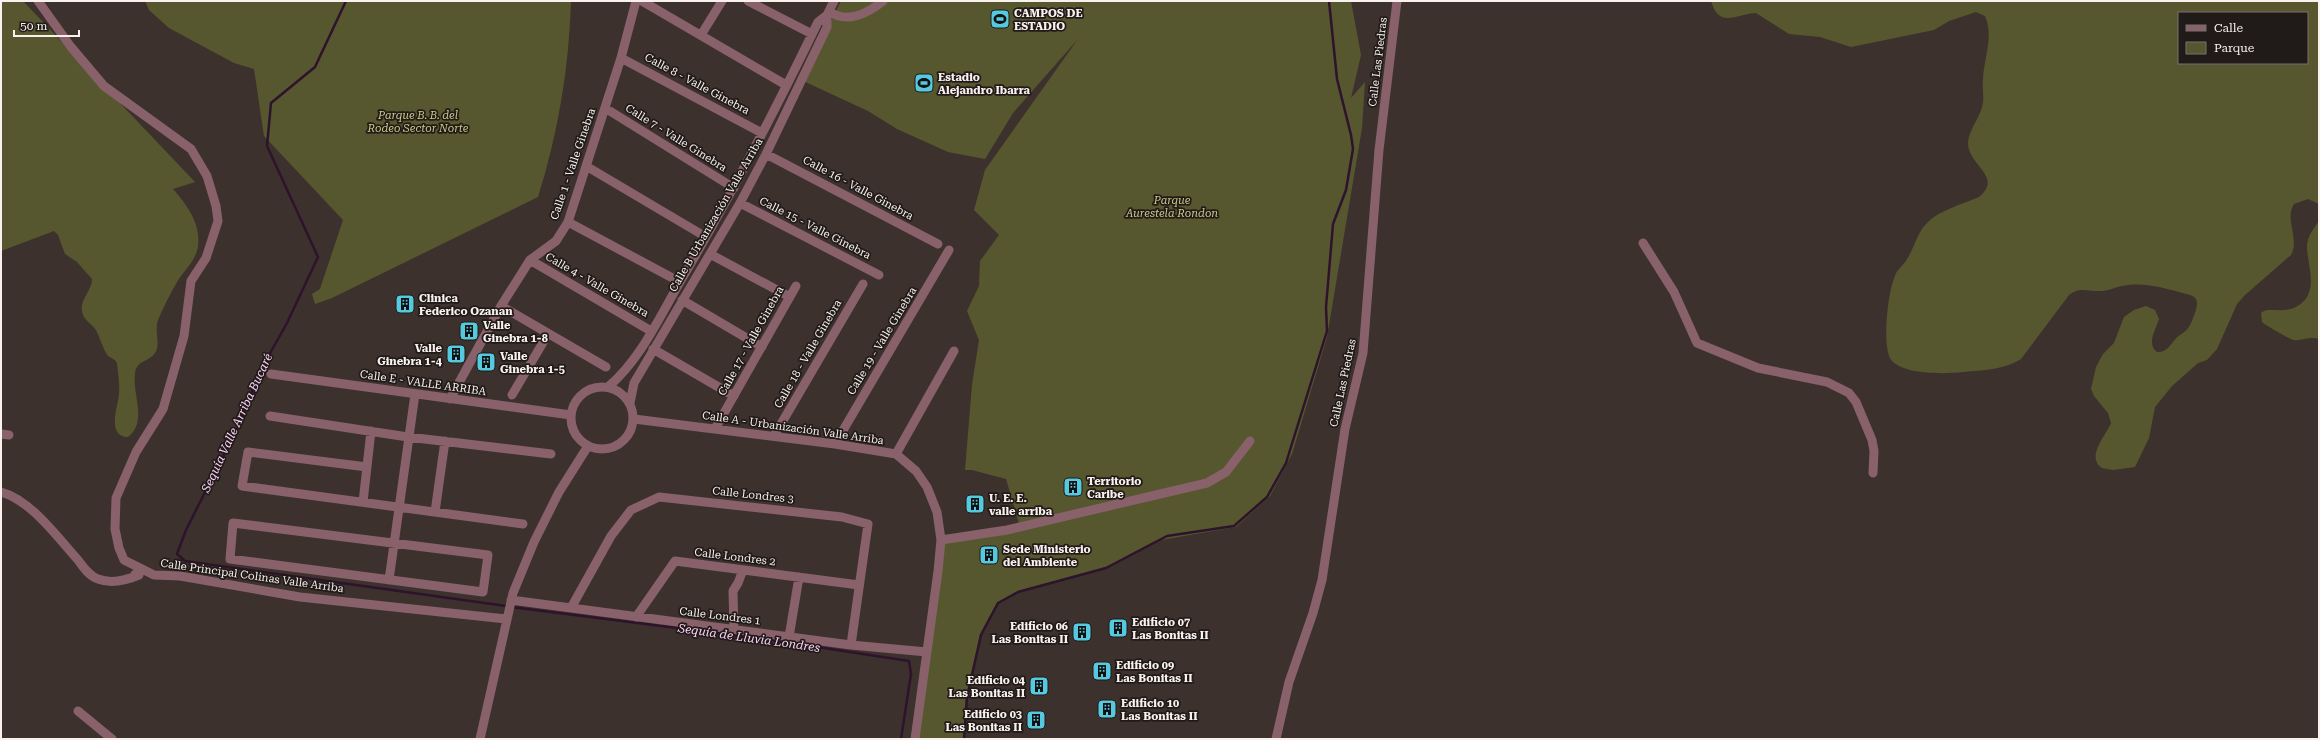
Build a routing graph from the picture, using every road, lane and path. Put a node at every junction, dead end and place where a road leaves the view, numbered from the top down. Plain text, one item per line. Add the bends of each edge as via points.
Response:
1 (38, 1) edge
2 (636, 1) edge
3 (642, 1) edge
4 (722, 1) edge
5 (748, 1) edge
6 (834, 1) edge
7 (883, 1) edge
8 (1397, 1) edge
9 (828, 13) junction
10 (812, 34) junction
11 (702, 35) junction
12 (621, 58) junction
13 (786, 85) junction
14 (605, 108) junction
15 (762, 133) junction
16 (766, 154) junction
17 (586, 166) junction
18 (734, 188) junction
19 (740, 203) junction
20 (568, 222) junction
21 (706, 237) junction
22 (1643, 243) dead end
23 (938, 244) dead end
24 (949, 250) dead end
25 (710, 254) junction
26 (530, 260) junction
27 (878, 275) dead end
28 (680, 282) junction
29 (863, 284) dead end
30 (796, 286) dead end
31 (790, 297) junction
32 (682, 300) junction
33 (501, 306) junction
34 (652, 330) junction
35 (548, 334) junction
36 (762, 347) junction
37 (653, 349) junction
38 (954, 351) dead end
39 (606, 367) dead end
40 (271, 374) dead end
41 (608, 387) junction
42 (415, 394) junction
43 (512, 395) dead end
44 (734, 396) junction
45 (450, 399) junction
46 (630, 403) junction
47 (571, 415) junction
48 (270, 416) dead end
49 (634, 419) junction
50 (715, 429) junction
51 (371, 431) junction
52 (774, 436) junction
53 (408, 437) junction
54 (445, 441) junction
55 (1250, 441) dead end
56 (835, 444) junction
57 (588, 446) junction
58 (551, 454) dead end
59 (896, 454) junction
60 (367, 467) junction
61 (1873, 473) dead end
62 (1, 492) edge
63 (364, 502) junction
64 (399, 507) junction
65 (435, 512) junction
66 (523, 524) dead end
67 (941, 540) junction
68 (394, 543) junction
69 (743, 570) junction
70 (135, 574) dead end
71 (799, 577) junction
72 (389, 580) junction
73 (859, 584) junction
74 (511, 600) junction
75 (571, 608) junction
76 (636, 617) junction
77 (506, 619) junction
78 (734, 630) junction
79 (789, 637) junction
80 (851, 645) junction
81 (927, 652) junction
82 (78, 711) dead end
83 (112, 739) edge
84 (480, 739) edge
85 (915, 739) edge
86 (1276, 739) edge

1 - 77 street, Calle Principal Colinas Valle Arriba via 104,86 191,149 208,176 216,206 218,221 206,258 191,281 184,336 163,409 136,452 116,498 115,529 124,560 154,575 180,576 300,597
2 - 12 street, Calle 1 - Valle Ginebra
3 - 11 street
4 - 11 street
5 - 10 street
6 - 9 street, Calle B Urbanización Valle Arriba
7 - 9 street via 855,18 838,18
8 - 86 street, Calle Las Piedras via 1379,150 1363,353 1345,429 1322,580 1289,682
9 - 10 street, Calle B Urbanización Valle Arriba via 818,22
9 - 16 street, Calle B Urbanización Valle Arriba via 828,26
10 - 13 street, Calle B Urbanización Valle Arriba
11 - 13 street
12 - 14 street, Calle 1 - Valle Ginebra
12 - 15 street, Calle 8 - Valle Ginebra
13 - 15 street, Calle B Urbanización Valle Arriba
14 - 17 street, Calle 1 - Valle Ginebra
14 - 18 street, Calle 7 - Valle Ginebra
15 - 18 street, Calle B Urbanización Valle Arriba
16 - 19 street, Calle B Urbanización Valle Arriba
16 - 23 street, Calle 16 - Valle Ginebra
17 - 20 street, Calle 1 - Valle Ginebra
17 - 21 street
18 - 21 street, Calle B Urbanización Valle Arriba
19 - 25 street, Calle B Urbanización Valle Arriba
19 - 27 street, Calle 15 - Valle Ginebra
20 - 26 street, Calle 1 - Valle Ginebra via 556,241
20 - 28 street
21 - 28 street, Calle B Urbanización Valle Arriba
22 - 61 street via 1674,292 1697,343 1758,368 1827,382 1849,393 1856,402 1872,440
24 - 56 street, Calle 19 - Valle Ginebra
25 - 31 street
25 - 32 street, Calle B Urbanización Valle Arriba
26 - 33 street, Calle 1 - Valle Ginebra
26 - 34 street, Calle 4 - Valle Ginebra
28 - 34 street, Calle B Urbanización Valle Arriba
29 - 52 street, Calle 18 - Valle Ginebra
30 - 31 street, Calle 17 - Valle Ginebra
31 - 36 street, Calle 17 - Valle Ginebra
32 - 36 street
32 - 37 street, Calle B Urbanización Valle Arriba
33 - 35 street
33 - 45 street, Calle 1 - Valle Ginebra
34 - 41 street, Calle B Urbanización Valle Arriba via 622,375
35 - 39 street
35 - 43 street
36 - 44 street, Calle 17 - Valle Ginebra
37 - 44 street
37 - 46 street, Calle B Urbanización Valle Arriba via 634,383
38 - 59 street
40 - 42 street, Calle E - VALLE ARRIBA
41 - 46 street via 622,394
41 - 47 street via 594,388 580,396
42 - 45 street, Calle E - VALLE ARRIBA
42 - 53 street
44 - 50 street, Calle 17 - Valle Ginebra
45 - 47 street, Calle E - VALLE ARRIBA
46 - 49 street
47 - 57 street via 571,423 580,442
48 - 51 street
49 - 50 street, Calle A - Urbanización Valle Arriba
49 - 57 street via 632,429 617,445 607,449
50 - 52 street, Calle A - Urbanización Valle Arriba
51 - 53 street
51 - 60 street
52 - 56 street, Calle A - Urbanización Valle Arriba
53 - 54 street
53 - 64 street
54 - 58 street
54 - 65 street
55 - 67 street via 1226,472 1207,483 1007,530
56 - 59 street, Calle A - Urbanización Valle Arriba
57 - 74 street via 560,490 534,542
59 - 67 street, Calle A - Urbanización Valle Arriba via 916,471 927,487 937,512
60 - 63 street
60 - 63 street via 248,452 242,486
62 - 70 street via 18,500 47,524 91,576 112,581 139,575
63 - 64 street
64 - 65 street
64 - 68 street
65 - 66 street
67 - 81 street, Calle A - Urbanización Valle Arriba
68 - 72 street
68 - 72 street via 488,555 483,592
68 - 72 street via 233,523 230,559
69 - 71 street, Calle Londres 2
69 - 76 street, Calle Londres 2 via 675,561
69 - 78 street via 733,591
71 - 73 street, Calle Londres 2
71 - 79 street
73 - 75 street, Calle Londres 3 via 868,524 842,517 659,497 631,510 611,536
73 - 80 street, Calle Londres 3
74 - 75 street, Calle Londres 1
74 - 77 street
75 - 76 street, Calle Londres 1
76 - 78 street, Calle Londres 1
77 - 84 street
78 - 79 street, Calle Londres 1
79 - 80 street, Calle Londres 1
80 - 81 street, Calle Londres 1
81 - 85 street, Calle A - Urbanización Valle Arriba
82 - 83 street

